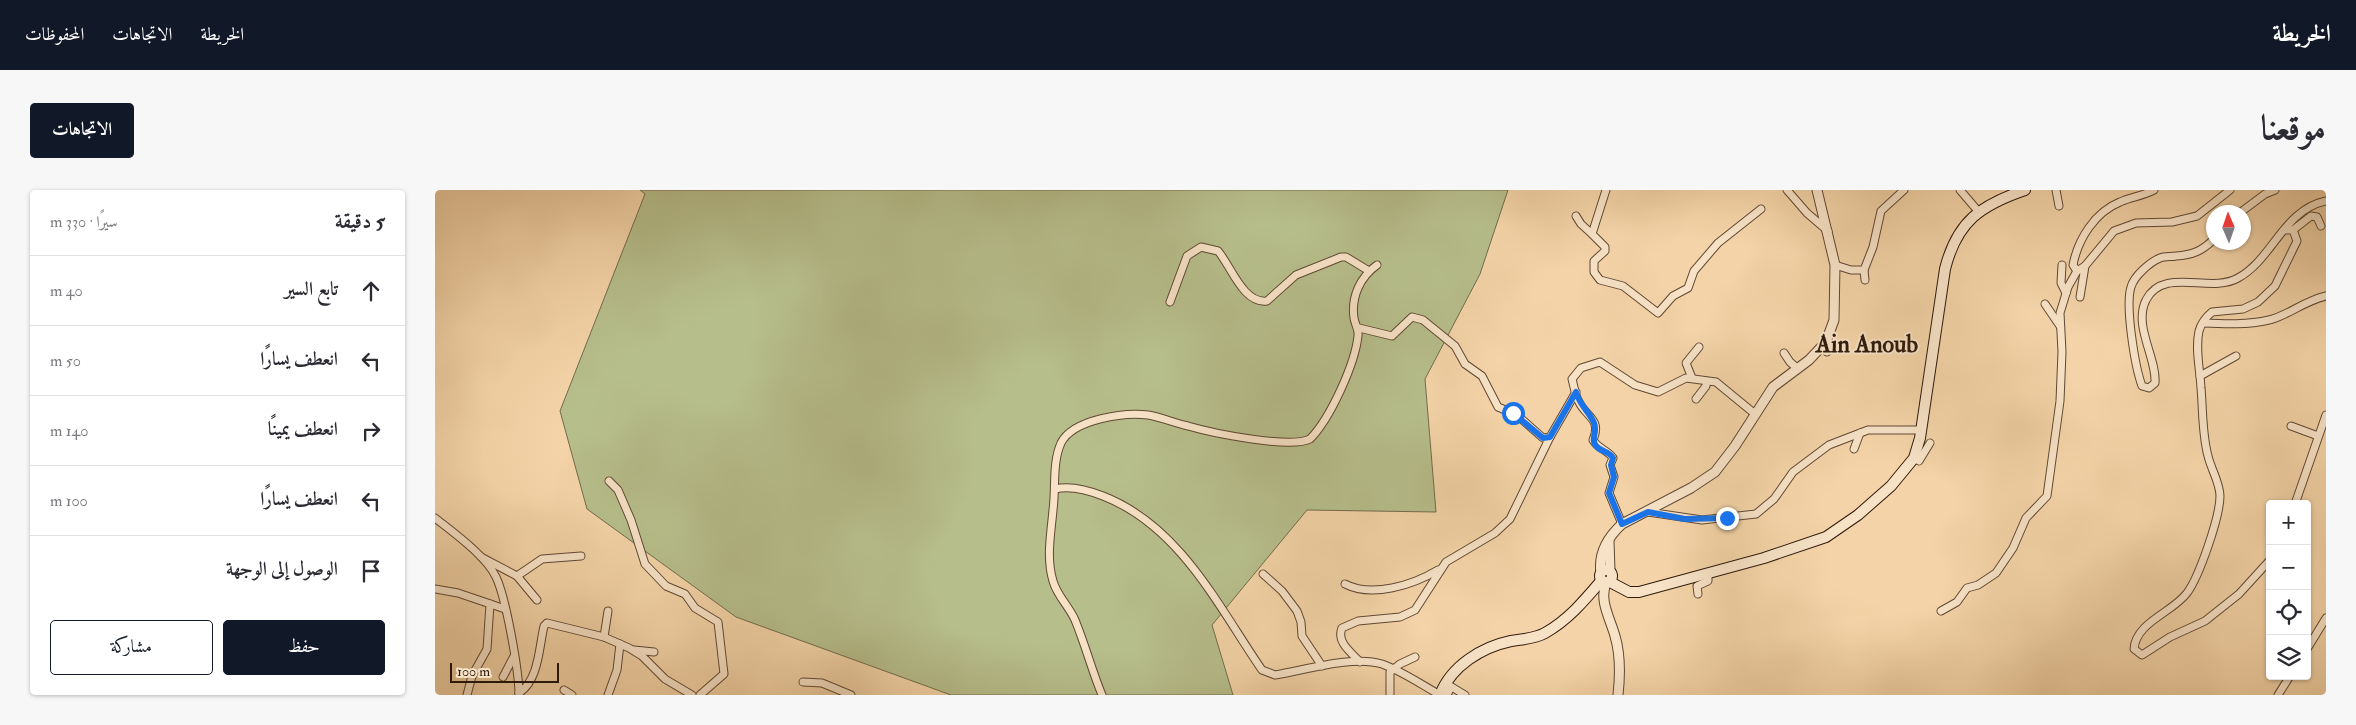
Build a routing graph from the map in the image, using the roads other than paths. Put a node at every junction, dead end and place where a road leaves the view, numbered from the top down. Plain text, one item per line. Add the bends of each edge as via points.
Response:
1 (1606, 190) edge
2 (1787, 190) edge
3 (1817, 190) edge
4 (1904, 190) edge
5 (1960, 190) edge
6 (2025, 190) edge
7 (2056, 190) edge
8 (2154, 190) edge
9 (2230, 190) edge
10 (2275, 190) edge
11 (2326, 201) edge
12 (2250, 205) edge
13 (2059, 206) dead end
14 (1761, 209) dead end
15 (1978, 212) junction
16 (1577, 216) dead end
17 (2321, 226) dead end
18 (2284, 230) junction
19 (2293, 230) junction
20 (1828, 231) junction
21 (1592, 234) junction
22 (2206, 246) edge
23 (1377, 265) dead end
24 (1835, 265) junction
25 (2062, 265) dead end
26 (2085, 266) junction
27 (1864, 270) junction
28 (1369, 271) junction
29 (2077, 271) junction
30 (1865, 280) dead end
31 (2067, 293) junction
32 (2326, 296) edge
33 (2079, 297) dead end
34 (1170, 302) dead end
35 (2045, 304) dead end
36 (2203, 323) junction
37 (1359, 328) junction
38 (2061, 328) junction
39 (1826, 342) junction
40 (1699, 348) dead end
41 (1784, 352) dead end
42 (1827, 352) dead end
43 (2236, 356) dead end
44 (1798, 368) junction
45 (2200, 376) junction
46 (1692, 378) junction
47 (1707, 382) junction
48 (1576, 392) junction
49 (1696, 399) dead end
50 (1755, 414) junction
51 (2326, 415) edge
52 (2291, 426) dead end
53 (1922, 430) junction
54 (1859, 433) junction
55 (2318, 436) junction
56 (1550, 437) junction
57 (1930, 443) dead end
58 (1854, 449) dead end
59 (1914, 458) junction
60 (609, 481) dead end
61 (1055, 489) junction
62 (2296, 500) edge
63 (1648, 512) junction
64 (435, 518) edge
65 (1622, 524) junction
66 (479, 556) junction
67 (581, 556) dead end
68 (2266, 564) edge
69 (1440, 569) junction
70 (1708, 573) junction
71 (1263, 574) dead end
72 (517, 576) junction
73 (1607, 577) junction
74 (1345, 584) dead end
75 (435, 589) edge
76 (1698, 594) dead end
77 (537, 600) dead end
78 (490, 604) junction
79 (505, 609) junction
80 (608, 611) dead end
81 (1941, 611) dead end
82 (2326, 618) edge
83 (604, 638) junction
84 (2311, 642) edge
85 (620, 644) junction
86 (629, 648) junction
87 (654, 652) dead end
88 (514, 656) junction
89 (1415, 657) dead end
90 (1360, 662) junction
91 (1322, 666) junction
92 (1392, 669) junction
93 (503, 677) dead end
94 (2287, 680) edge
95 (803, 682) dead end
96 (1448, 685) junction
97 (564, 690) dead end
98 (519, 694) edge
99 (467, 695) edge
100 (571, 695) edge
101 (608, 695) edge
102 (692, 695) edge
103 (700, 695) edge
104 (851, 695) edge
105 (1102, 695) edge
106 (1390, 695) edge
107 (1440, 695) edge
108 (1447, 695) edge
109 (1465, 695) edge
110 (1618, 695) edge
111 (2278, 695) edge

1 - 21 street
2 - 20 street
3 - 20 street
4 - 27 street via 1881,211
5 - 15 street
6 - 15 main road via 1987,204
7 - 13 street
8 - 29 street via 2119,202 2098,216 2075,257 2073,265
9 - 26 street via 2197,216 2172,222 2136,223 2114,232
10 - 12 street
11 - 18 street via 2303,210
14 - 21 street via 1718,243 1694,271 1688,288 1673,296 1658,314 1623,286 1605,283 1596,276 1594,261 1605,248
15 - 53 main road via 1950,247
16 - 21 street
17 - 19 street via 2317,218 2311,216
18 - 19 street
18 - 22 street via 2253,266 2238,278 2213,285 2172,282 2151,294 2144,308 2143,325 2155,383 2149,388 2142,386 2137,373 2128,300 2131,284 2141,272 2161,258 2190,255
19 - 36 street via 2297,241 2275,286 2251,306 2212,312
20 - 24 street
23 - 28 street
24 - 27 street
24 - 39 street via 1834,320
25 - 31 street via 2061,283
26 - 29 street
26 - 33 street
27 - 30 street
28 - 34 street via 1341,257 1296,274 1267,302 1262,302 1249,296 1217,251 1201,247 1187,256
28 - 37 street via 1354,299 1354,320
29 - 31 street
31 - 38 street via 2060,313
32 - 36 street via 2269,320
35 - 38 street
36 - 45 street via 2199,330
37 - 56 street via 1392,336 1412,317 1423,320 1455,346 1465,364 1482,376 1498,407 1517,415 1543,438
37 - 61 street via 1359,337 1336,402 1310,439 1295,443 1209,431 1147,415 1110,416 1083,425 1062,442 1055,466
38 - 81 street via 2060,402 2047,496 2026,518 2013,548 1996,573 1967,588 1957,602
39 - 42 street via 1829,346
39 - 44 street
40 - 46 street via 1685,363
41 - 44 street
43 - 45 street
44 - 50 street via 1773,387
45 - 68 street via 2207,456 2220,496 2214,529 2188,592 2144,628 2135,641 2134,649 2142,655 2170,637 2205,621 2239,594
46 - 47 street
46 - 48 street via 1658,392 1635,385 1600,362 1576,372 1571,379
47 - 49 street
47 - 50 street via 1716,382
48 - 56 street
48 - 65 street via 1579,404 1595,425 1593,440 1597,448 1613,458 1614,477 1609,493
50 - 63 street via 1715,472
51 - 55 street
52 - 55 street
53 - 54 street via 1872,429
53 - 59 main road
54 - 58 street
54 - 63 street via 1829,445 1807,461 1787,479 1775,499 1756,514 1702,520
55 - 62 street
56 - 69 street via 1510,519 1495,534 1446,562
57 - 59 street via 1919,461
59 - 70 main road via 1891,486 1826,537
60 - 103 street via 618,490 645,564 666,586 685,594 695,608 718,622 724,674
61 - 91 street via 1089,491 1117,501 1149,521 1209,589 1262,670 1275,675
61 - 105 street via 1050,570 1059,596 1075,620
63 - 65 street
64 - 66 street
65 - 73 street via 1609,538
66 - 72 street
66 - 79 street via 496,577
67 - 72 street via 542,559
69 - 74 street via 1426,578 1393,587 1357,590
69 - 90 street via 1422,602 1410,613 1399,617 1367,618 1342,628 1341,640
70 - 73 main road via 1639,592 1629,592
70 - 76 street via 1708,581 1697,586
71 - 91 street via 1297,611 1302,636
72 - 77 street
73 - 96 main road via 1561,622 1532,638 1511,641 1471,658 1450,676
73 - 110 street via 1604,602 1615,637
75 - 78 street via 458,592
78 - 79 street
78 - 99 street via 487,649 472,676
79 - 88 street
80 - 83 street
82 - 84 street
83 - 85 street
83 - 98 street via 545,623 536,670
85 - 86 street
85 - 101 street via 617,670
86 - 87 street
86 - 102 street via 665,679
88 - 93 street
88 - 98 street
89 - 92 street
90 - 91 street
90 - 92 street
92 - 106 street
92 - 107 street
94 - 111 street
95 - 104 street via 822,683
96 - 107 main road
96 - 108 street
96 - 109 street
97 - 100 street

